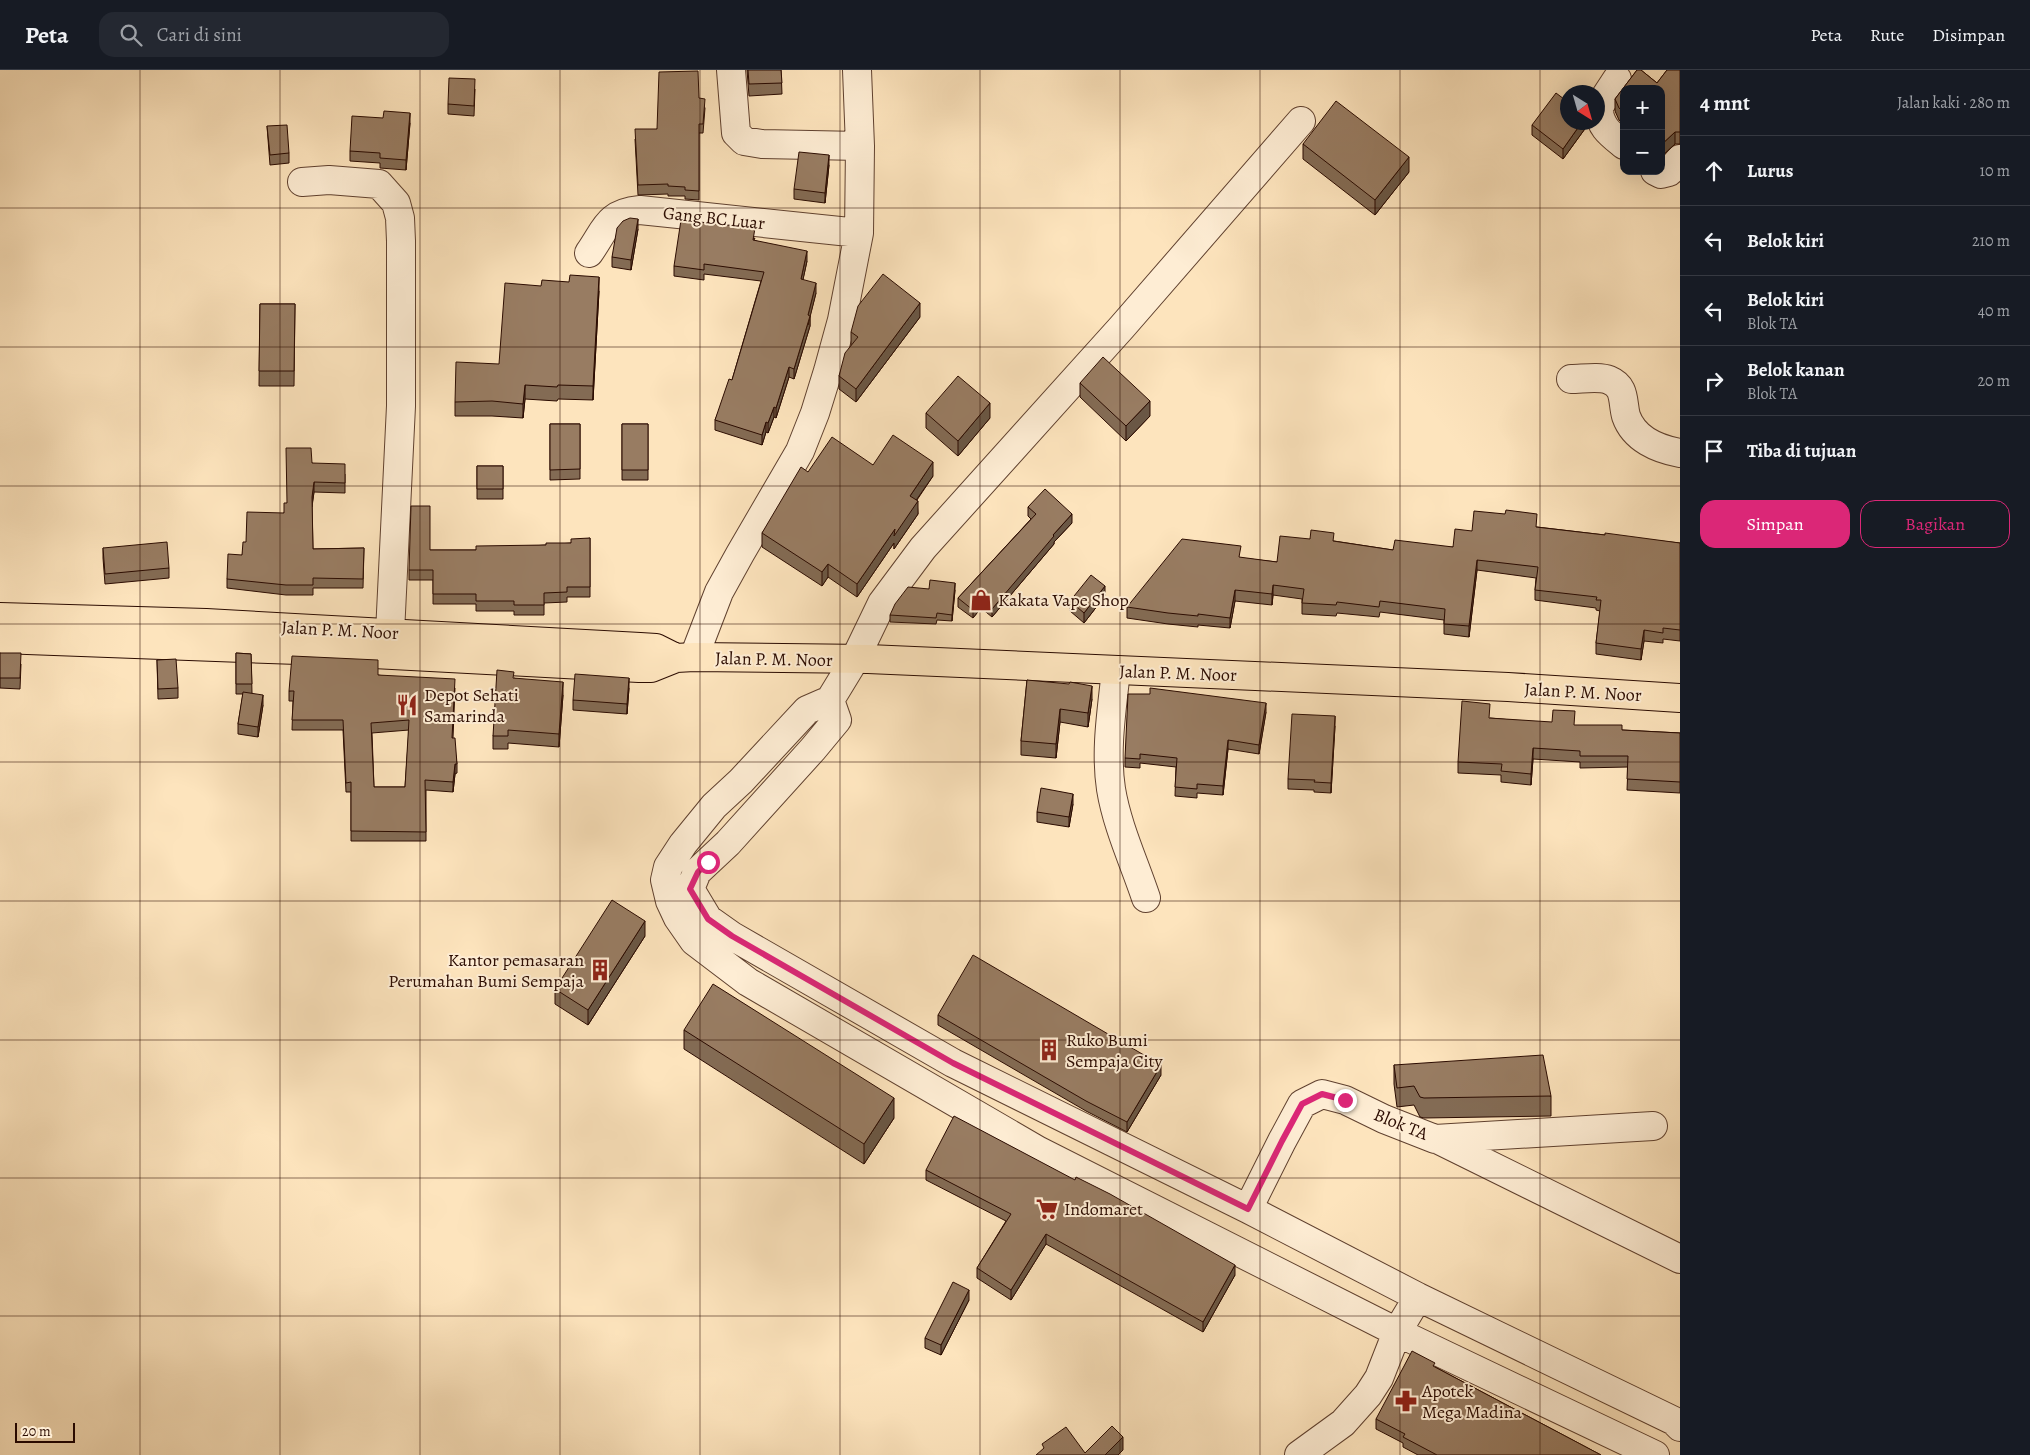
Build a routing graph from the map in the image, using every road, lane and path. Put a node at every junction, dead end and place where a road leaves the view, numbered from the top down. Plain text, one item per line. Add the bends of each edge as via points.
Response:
1 (731, 70) edge
2 (857, 70) edge
3 (1617, 78) dead end
4 (1301, 121) dead end
5 (1620, 141) edge
6 (860, 146) junction
7 (1680, 159) edge
8 (1665, 173) edge
9 (302, 182) dead end
10 (859, 233) junction
11 (590, 254) dead end
12 (1570, 379) dead end
13 (1680, 453) edge
14 (0, 617) edge
15 (390, 633) junction
16 (0, 639) edge
17 (339, 641) junction
18 (685, 658) junction
19 (855, 660) junction
20 (1116, 670) junction
21 (1680, 698) edge
22 (680, 895) junction
23 (1146, 898) dead end
24 (1653, 1126) dead end
25 (1435, 1139) junction
26 (1248, 1209) junction
27 (1680, 1259) edge
28 (1418, 1297) junction
29 (1397, 1332) junction
30 (1680, 1427) edge
31 (1300, 1455) edge
32 (1655, 1455) edge

1 - 6 street via 736,133 744,141
2 - 6 street
3 - 5 street via 1598,108 1603,126
4 - 19 street via 1122,328 923,548 882,603
6 - 10 street
7 - 8 street
9 - 15 street via 329,180 378,184 396,203 400,218 401,406
10 - 11 street, Gang BC Luar via 640,210 618,215
10 - 18 street via 842,320 815,413 800,451
12 - 13 street via 1608,380 1620,387 1626,416 1634,431 1663,450
14 - 17 highway, Jalan P. M. Noor via 206,622
15 - 17 highway, Jalan P. M. Noor
15 - 18 highway, Jalan P. M. Noor via 656,648
16 - 17 highway, Jalan P. M. Noor
17 - 18 highway, Jalan P. M. Noor via 639,668 651,668
18 - 19 highway, Jalan P. M. Noor
19 - 20 highway, Jalan P. M. Noor
19 - 22 street via 830,700 837,720
20 - 21 highway, Jalan P. M. Noor
20 - 23 street via 1110,731 1111,787
22 - 26 street via 732,936 953,1063
22 - 29 street via 678,918 694,941 748,982 1039,1151
24 - 25 street, Blok TA
25 - 26 street, Blok TA via 1345,1100 1322,1094 1302,1104
25 - 27 street
26 - 28 street
28 - 29 street
28 - 30 street via 1666,1417
29 - 31 street via 1379,1378 1368,1396 1343,1422
29 - 32 street

